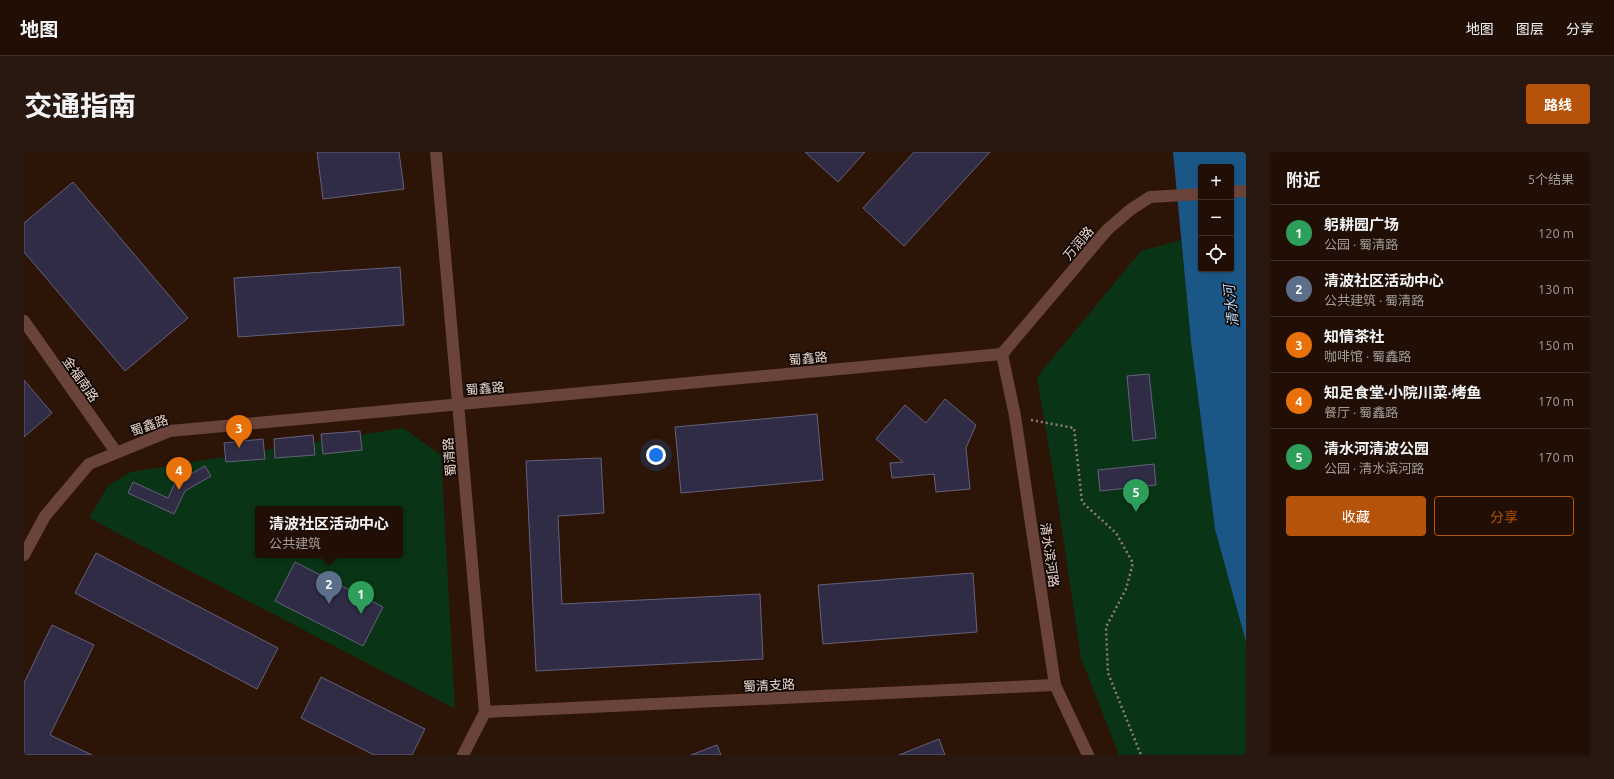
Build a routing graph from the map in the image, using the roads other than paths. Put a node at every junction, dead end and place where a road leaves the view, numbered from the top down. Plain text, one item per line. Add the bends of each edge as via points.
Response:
1 (436, 152) edge
2 (1246, 191) edge
3 (1234, 192) edge
4 (1198, 194) edge
5 (24, 321) edge
6 (1002, 354) junction
7 (459, 404) junction
8 (116, 452) junction
9 (24, 555) edge
10 (1055, 685) junction
11 (485, 712) junction
12 (463, 755) edge
13 (1088, 755) edge

1 - 7 street, 蜀清路
2 - 3 street
4 - 6 street, 万润路 via 1150,198 1130,210 1107,230
5 - 8 street, 金福南路
6 - 7 street, 蜀鑫路
6 - 10 street, 清水滨河路 via 1016,416
7 - 8 street, 蜀鑫路 via 170,431
7 - 11 street, 蜀清路
8 - 9 street, 蜀鑫路 via 89,464 45,516
10 - 11 street, 蜀清支路
10 - 13 street, 清水滨河路
11 - 12 street

